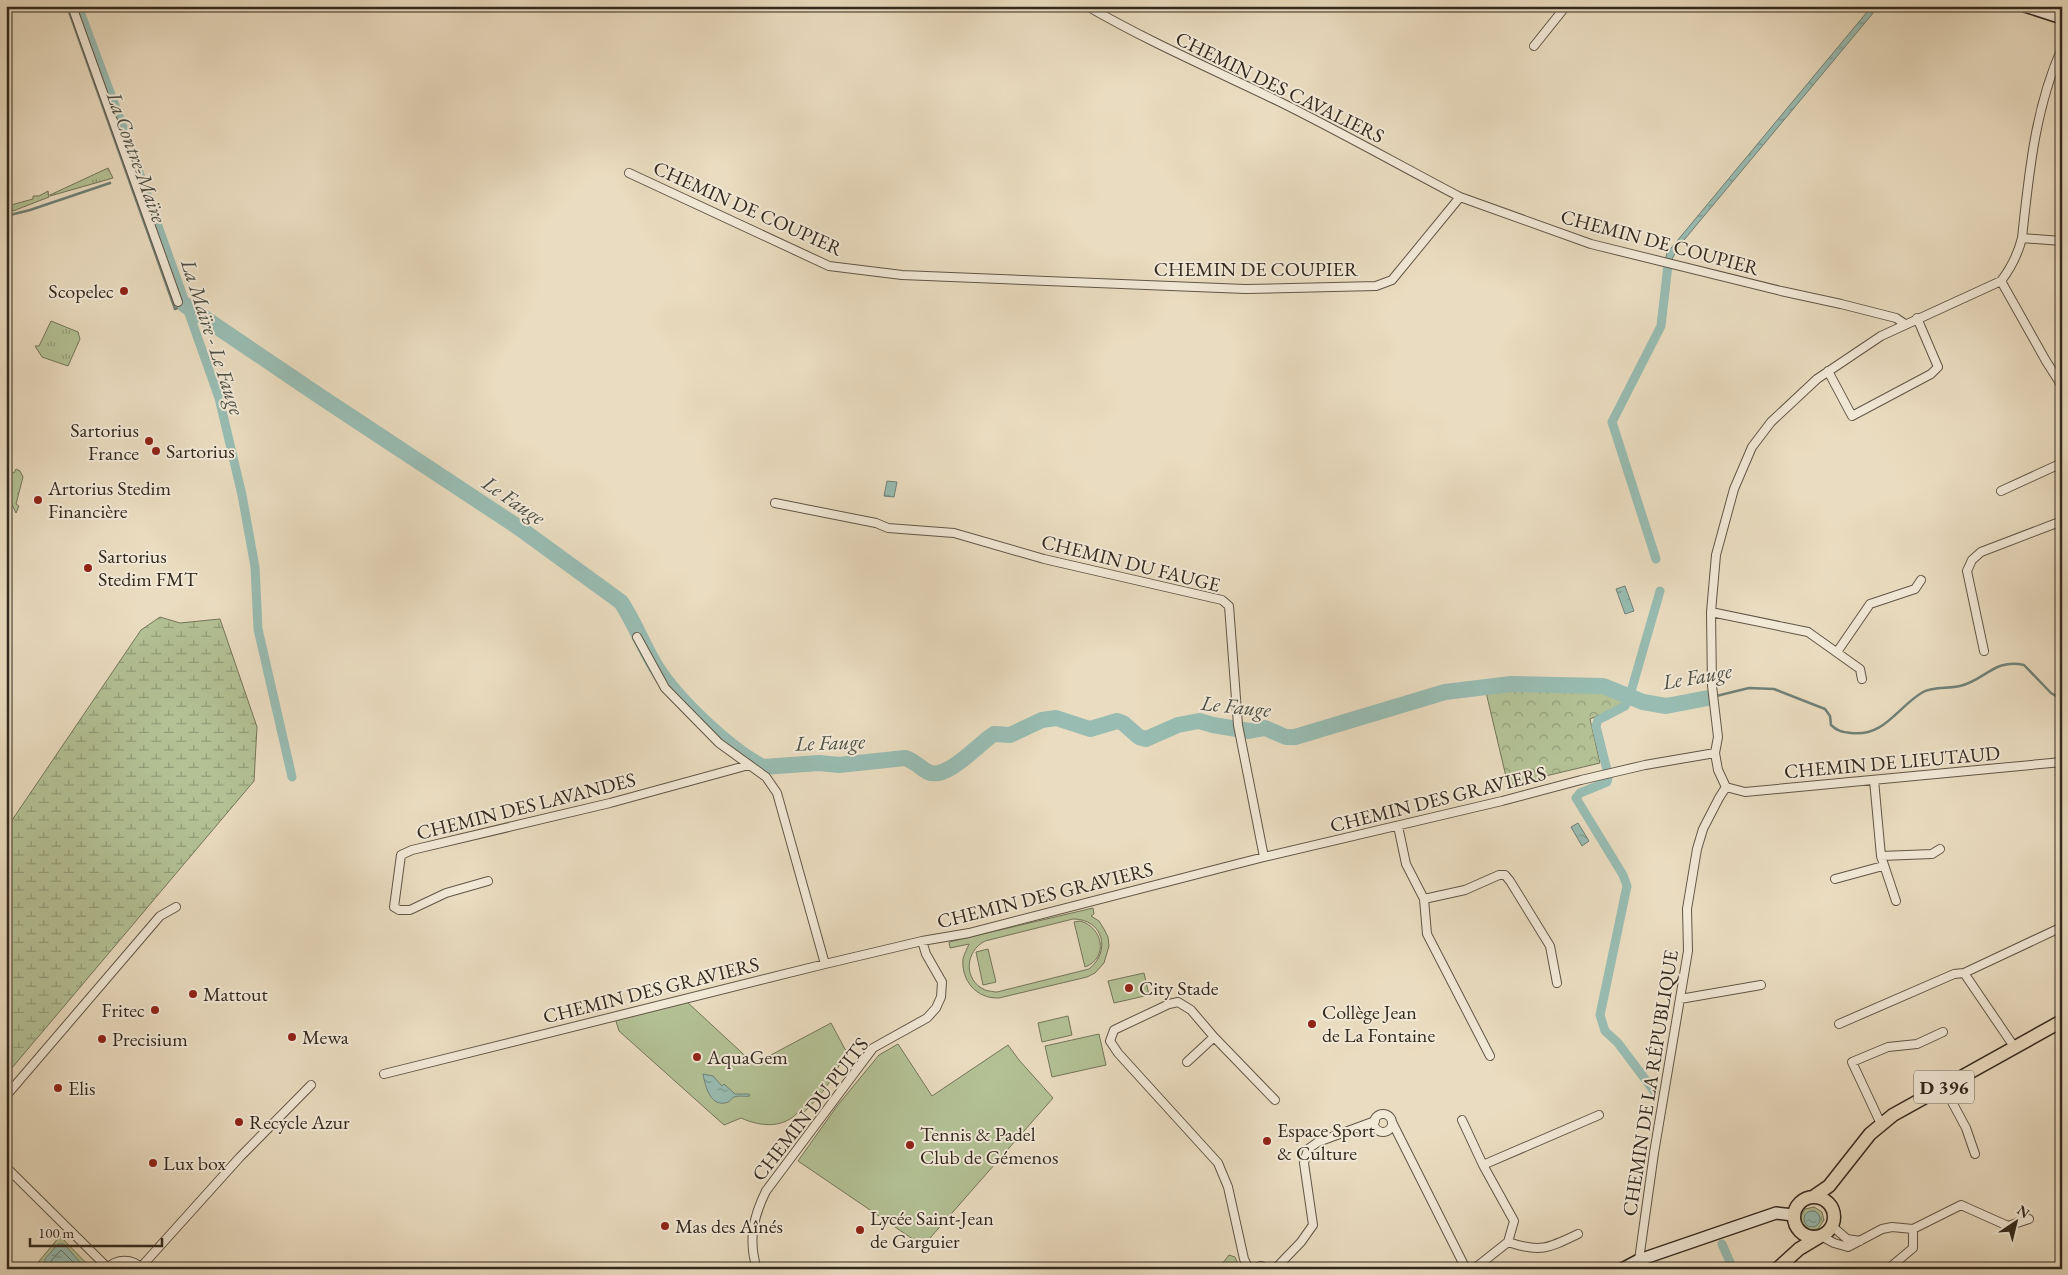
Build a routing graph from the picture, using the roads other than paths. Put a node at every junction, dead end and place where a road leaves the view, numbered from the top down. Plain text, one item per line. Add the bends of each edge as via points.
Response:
1 (72, 6) edge
2 (1087, 6) edge
3 (1566, 6) edge
4 (2025, 6) edge
5 (2062, 18) edge
6 (1534, 46) dead end
7 (2062, 48) edge
8 (629, 173) dead end
9 (1460, 197) junction
10 (2022, 238) junction
11 (2062, 241) edge
12 (2001, 281) junction
13 (178, 302) dead end
14 (1917, 318) junction
15 (1905, 324) junction
16 (1828, 372) junction
17 (2062, 386) edge
18 (2062, 463) edge
19 (2001, 491) dead end
20 (776, 503) dead end
21 (2062, 520) edge
22 (1921, 580) dead end
23 (1711, 612) junction
24 (637, 637) dead end
25 (1984, 651) dead end
26 (1837, 652) junction
27 (1862, 679) dead end
28 (1715, 753) junction
29 (2062, 762) edge
30 (749, 765) junction
31 (1874, 780) junction
32 (1726, 787) junction
33 (1398, 826) junction
34 (1940, 849) dead end
35 (1881, 856) junction
36 (1264, 857) junction
37 (1883, 866) junction
38 (1836, 879) dead end
39 (488, 881) dead end
40 (1424, 900) junction
41 (1896, 901) dead end
42 (176, 907) dead end
43 (2062, 927) edge
44 (922, 941) junction
45 (825, 964) junction
46 (1964, 973) junction
47 (1557, 983) dead end
48 (1761, 985) dead end
49 (1680, 1000) junction
50 (2062, 1021) edge
51 (1839, 1024) dead end
52 (1943, 1032) dead end
53 (1214, 1037) junction
54 (2015, 1048) junction
55 (1490, 1056) dead end
56 (1188, 1062) dead end
57 (384, 1074) dead end
58 (310, 1085) dead end
59 (1944, 1087) junction
60 (6, 1096) edge
61 (1275, 1100) dead end
62 (1598, 1115) dead end
63 (1462, 1120) dead end
64 (1375, 1121) junction
65 (1392, 1122) junction
66 (1881, 1124) junction
67 (1975, 1154) dead end
68 (1484, 1165) junction
69 (6, 1167) edge
70 (1842, 1171) junction
71 (1813, 1197) junction
72 (1831, 1208) junction
73 (2029, 1219) dead end
74 (1795, 1222) junction
75 (1832, 1226) junction
76 (1914, 1228) junction
77 (1578, 1234) dead end
78 (1820, 1236) junction
79 (1860, 1240) junction
80 (1508, 1242) junction
81 (1637, 1265) edge
82 (1780, 1265) edge
83 (106, 1268) edge
84 (142, 1268) edge
85 (757, 1269) edge
86 (1249, 1269) edge
87 (1253, 1269) edge
88 (1267, 1269) edge
89 (1275, 1269) edge
90 (1466, 1269) edge
91 (1474, 1269) edge
92 (1622, 1269) edge
93 (1888, 1269) edge

1 - 13 street
2 - 9 street, CHEMIN DES CAVALIERS via 1118,25 1279,102
3 - 6 street
4 - 5 main road
7 - 10 street via 2032,146
8 - 9 street, CHEMIN DE COUPIER via 829,266 902,275 1245,289 1376,286 1392,280
9 - 15 street, CHEMIN DE COUPIER via 1591,244 1896,318
10 - 11 street
10 - 12 street via 2018,253
12 - 14 street
12 - 17 street
14 - 15 street
14 - 16 street via 1938,367 1931,374 1852,416
15 - 16 street via 1881,336
16 - 23 street via 1817,378 1771,422 1752,447 1734,489 1716,555
18 - 19 street
20 - 36 street, CHEMIN DU FAUGE via 888,528 954,534 1044,560 1222,600 1229,606 1238,729
21 - 25 street via 1981,552 1972,560 1967,571
22 - 26 street via 1915,589 1870,604
23 - 26 street via 1808,632
23 - 28 street via 1712,686 1718,736
24 - 30 street via 665,688 719,743
26 - 27 street via 1860,669
28 - 32 street
28 - 33 street, CHEMIN DES GRAVIERS via 1636,768
29 - 31 street, CHEMIN DE LIEUTAUD
30 - 39 street, CHEMIN DES LAVANDES via 610,803 412,850 401,855 394,907 410,910 446,893
30 - 45 street via 766,777 777,793
31 - 32 street, CHEMIN DE LIEUTAUD via 1745,792
31 - 35 street
32 - 49 street, CHEMIN DE LA RÉPUBLIQUE via 1703,829 1697,849 1687,909 1688,951
33 - 36 street, CHEMIN DES GRAVIERS
33 - 40 street via 1406,864
34 - 35 street via 1932,854
35 - 37 street
36 - 44 street, CHEMIN DES GRAVIERS via 970,933
37 - 38 street
37 - 41 street
40 - 47 street via 1465,890 1499,875 1505,876 1550,946
40 - 55 street via 1427,934
42 - 60 street via 160,916
43 - 46 street
44 - 45 street, CHEMIN DES GRAVIERS
44 - 85 street, CHEMIN DU PUITS via 942,982 936,1008 927,1018 873,1048 766,1191 754,1216 752,1230
45 - 57 street, CHEMIN DES GRAVIERS
46 - 51 street via 1954,974
46 - 54 street
48 - 49 street
49 - 81 street, CHEMIN DE LA RÉPUBLIQUE
50 - 54 main road, D 396
52 - 66 street via 1917,1044 1888,1047 1852,1062
53 - 56 street
53 - 61 street
53 - 86 street via 1191,1010 1178,1002 1114,1030 1110,1041 1218,1163 1228,1187
54 - 59 main road, D 396
58 - 84 street via 240,1157
59 - 66 main road, D 396
59 - 67 street via 1966,1128
62 - 68 street
63 - 68 street
64 - 65 street via 1383,1115 1390,1117
64 - 65 street via 1377,1129 1384,1132 1390,1130
64 - 89 street via 1318,1142 1308,1149 1304,1163 1313,1225
65 - 90 street
66 - 70 main road, D 396
68 - 80 street via 1514,1221
69 - 83 street
70 - 71 main road, D 396
70 - 72 main road, D 396 via 1832,1189
71 - 72 main road via 1824,1200
71 - 74 main road via 1802,1200 1798,1205
72 - 75 main road via 1834,1214
73 - 76 street via 2008,1226 1961,1205
74 - 78 main road via 1806,1236
74 - 81 main road via 1776,1213
74 - 82 main road via 1792,1245
75 - 78 main road
75 - 79 street via 1847,1239
76 - 79 street via 1882,1229
76 - 93 street via 1913,1248
77 - 80 street via 1553,1246 1530,1249
78 - 79 street via 1848,1247
78 - 82 main road
80 - 91 street
81 - 92 main road
83 - 84 street via 124,1260
87 - 88 street via 1261,1266

